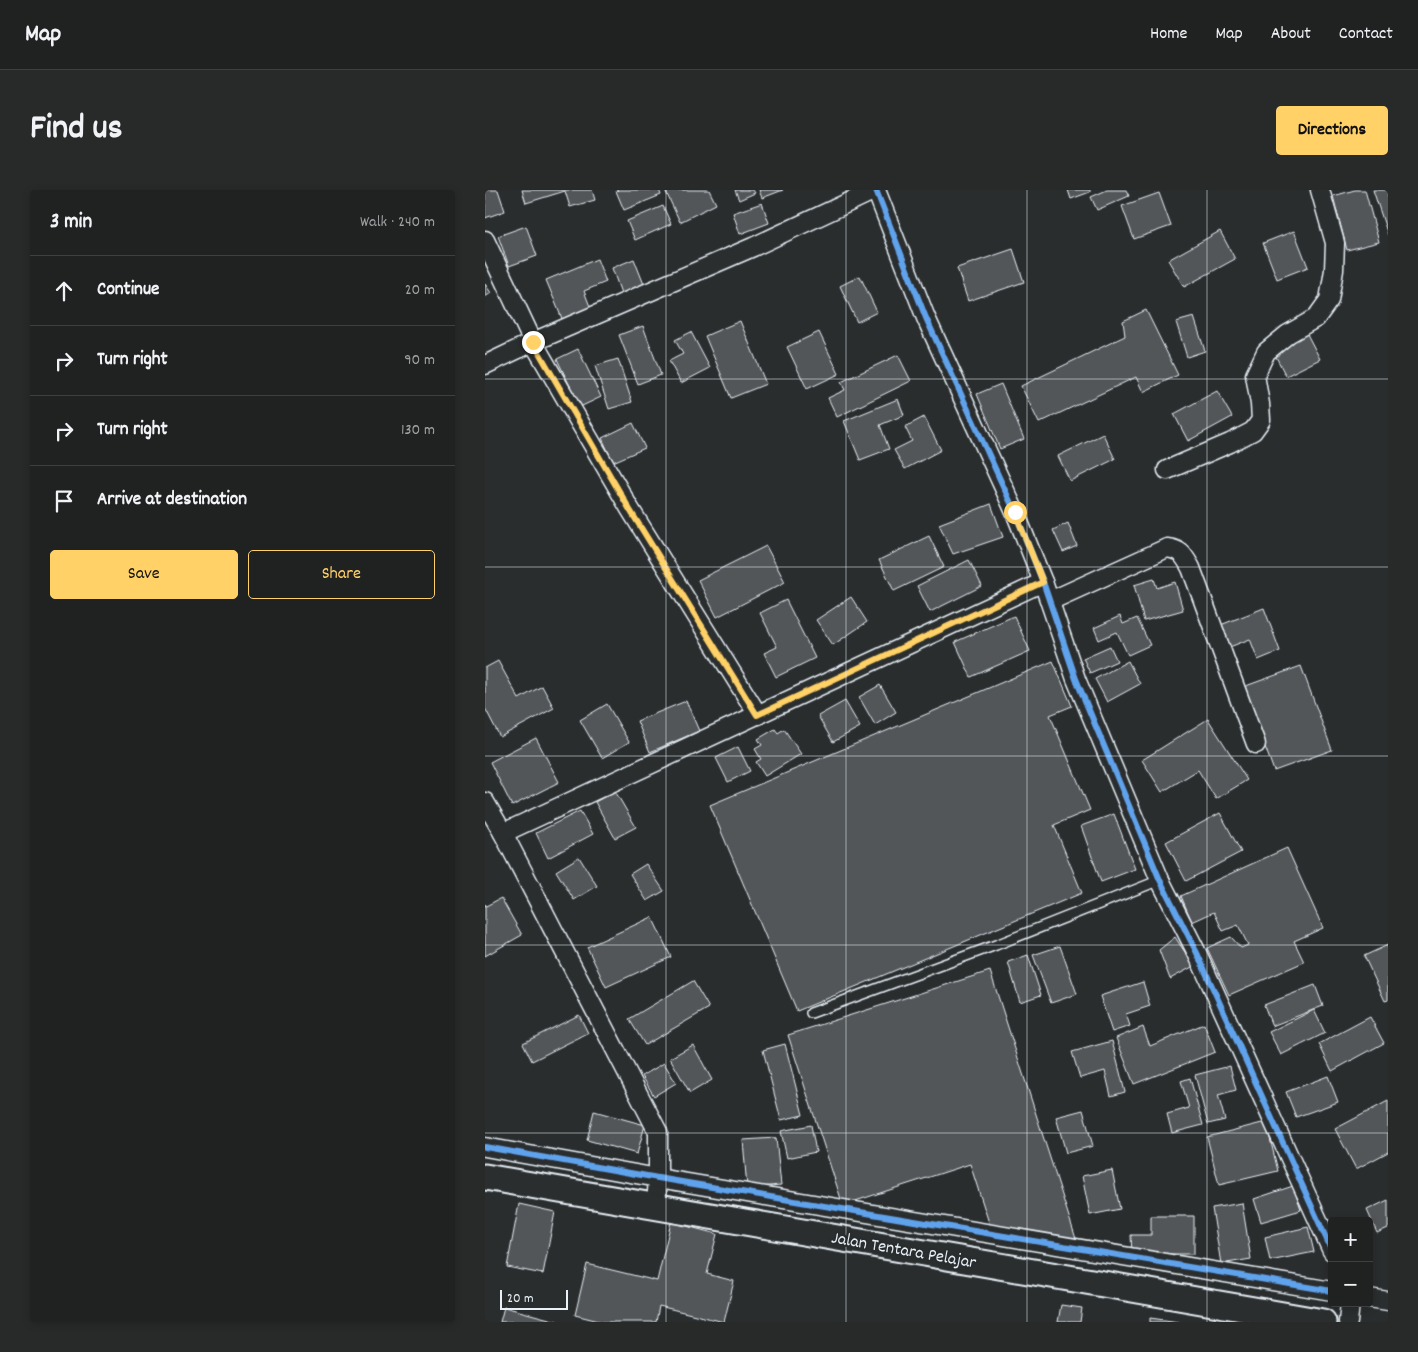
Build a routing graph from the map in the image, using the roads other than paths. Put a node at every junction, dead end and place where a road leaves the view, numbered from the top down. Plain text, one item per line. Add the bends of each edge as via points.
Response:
1 (876, 190) edge
2 (1320, 190) edge
3 (485, 240) edge
4 (533, 342) junction
5 (485, 365) edge
6 (1167, 470) dead end
7 (1043, 582) junction
8 (1050, 601) junction
9 (757, 715) junction
10 (1255, 744) dead end
11 (485, 802) edge
12 (503, 833) junction
13 (1160, 880) junction
14 (811, 1013) dead end
15 (485, 1148) edge
16 (485, 1176) edge
17 (658, 1178) junction
18 (656, 1206) junction
19 (1328, 1242) edge
20 (1328, 1290) edge
21 (1373, 1299) edge
22 (1388, 1301) edge
23 (1350, 1307) edge
24 (1323, 1322) edge
25 (1348, 1322) edge

1 - 4 street
1 - 7 street via 926,318 1015,512
2 - 6 street via 1335,243 1329,300 1316,318 1266,352 1255,375 1261,420 1253,430
3 - 4 street
4 - 5 street
4 - 9 street via 630,510
7 - 8 street
7 - 9 street
8 - 10 street via 1167,548 1183,554 1191,568
8 - 13 street via 1076,679
9 - 12 street
11 - 12 street
12 - 17 street via 658,1132
13 - 14 lane
13 - 19 street via 1197,953
15 - 17 street
16 - 18 main road, Jalan Tentara Pelajar
17 - 18 street
17 - 20 street
18 - 24 main road, Jalan Tentara Pelajar
21 - 22 street
23 - 25 street

